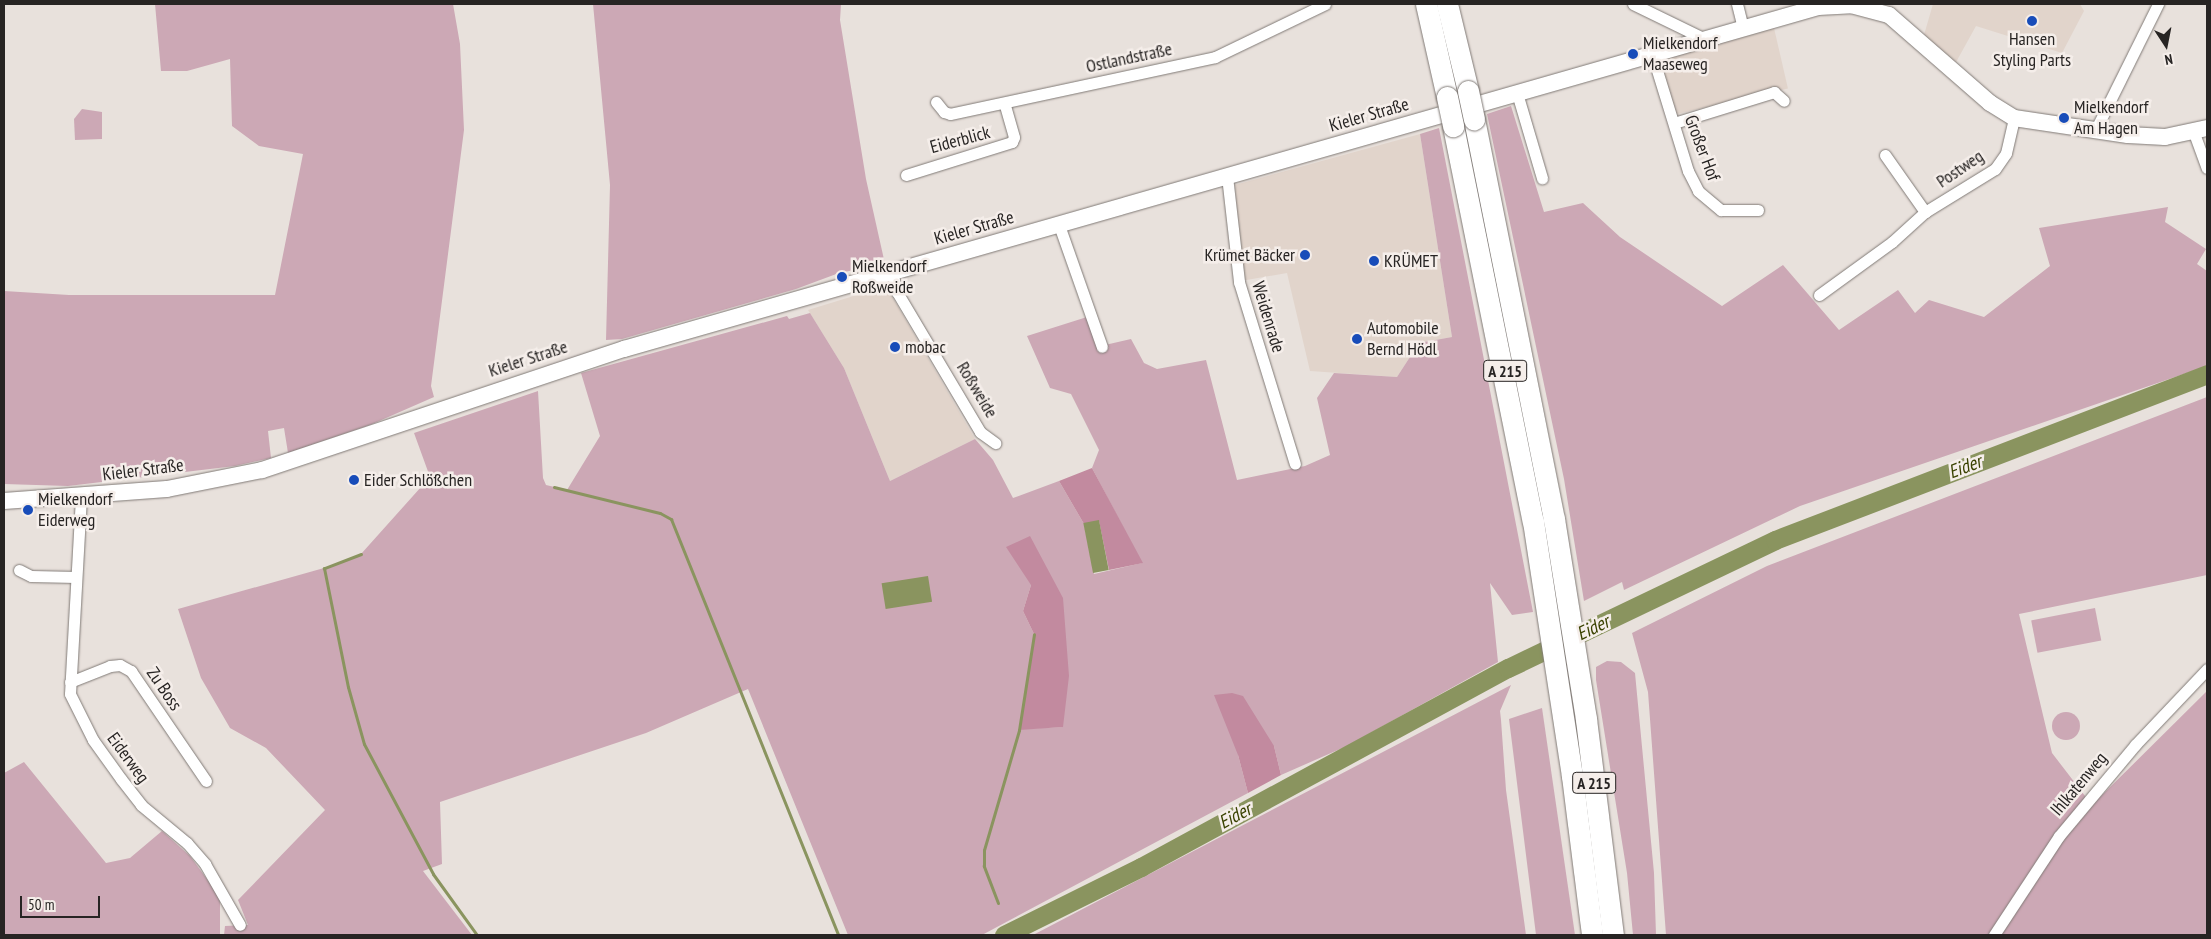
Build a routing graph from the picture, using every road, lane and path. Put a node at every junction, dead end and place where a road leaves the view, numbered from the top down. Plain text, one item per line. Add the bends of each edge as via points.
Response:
1 (1325, 4) edge
2 (1426, 4) edge
3 (1447, 4) edge
4 (1633, 4) edge
5 (1737, 4) edge
6 (2158, 4) edge
7 (1891, 9) edge
8 (1743, 28) junction
9 (1705, 39) junction
10 (1656, 53) junction
11 (1517, 93) junction
12 (1784, 101) dead end
13 (936, 102) dead end
14 (1004, 103) junction
15 (2014, 118) junction
16 (1674, 123) junction
17 (2096, 130) junction
18 (2200, 130) edge
19 (1885, 155) dead end
20 (2207, 168) edge
21 (906, 175) dead end
22 (1227, 176) junction
23 (1542, 178) dead end
24 (1758, 210) dead end
25 (1925, 212) junction
26 (1059, 225) junction
27 (892, 272) junction
28 (1819, 295) dead end
29 (1102, 347) dead end
30 (995, 443) dead end
31 (1295, 464) dead end
32 (80, 497) junction
33 (4, 500) edge
34 (19, 570) dead end
35 (76, 577) junction
36 (2207, 669) edge
37 (70, 682) junction
38 (206, 781) dead end
39 (240, 925) dead end
40 (1592, 935) edge
41 (1612, 935) edge
42 (1994, 935) edge

1 - 14 street, Ostlandstraße via 1215,57
2 - 40 highway, A 215, bridge via 1513,410 1548,617
3 - 41 highway, A 215, bridge via 1534,405 1577,667
4 - 9 street
5 - 8 street
6 - 17 street
7 - 8 street, Kieler Straße via 1851,5 1818,7
7 - 15 street via 1990,103
8 - 9 street, Kieler Straße
9 - 10 street, Kieler Straße
10 - 11 street, Kieler Straße
10 - 16 street, Großer Hof
11 - 22 street, Kieler Straße
11 - 23 street
12 - 16 street via 1774,92
13 - 14 street, Ostlandstraße via 950,114
14 - 21 street, Eiderblick via 1014,137 1012,142
15 - 17 street
15 - 25 street, Postweg via 2006,152 1995,169
16 - 24 street, Großer Hof via 1688,171 1707,201 1721,210
17 - 18 street via 2165,137
18 - 20 street
19 - 25 street
22 - 26 street, Kieler Straße
22 - 31 street, Weidenrade via 1239,282
25 - 28 street, Postweg via 1892,242
26 - 27 street, Kieler Straße
26 - 29 street
27 - 30 street, Roßweide via 897,292 980,432
27 - 32 street, Kieler Straße via 624,348 262,470 167,489
32 - 33 street, Kieler Straße
32 - 35 street, Eiderweg
34 - 35 street via 31,576
35 - 37 street, Eiderweg
36 - 42 street, Ihlkatenweg via 2135,745 2064,829
37 - 38 street, Zu Boss via 110,666 120,665 131,671
37 - 39 street, Eiderweg via 70,694 98,748 142,805 187,843 205,864

